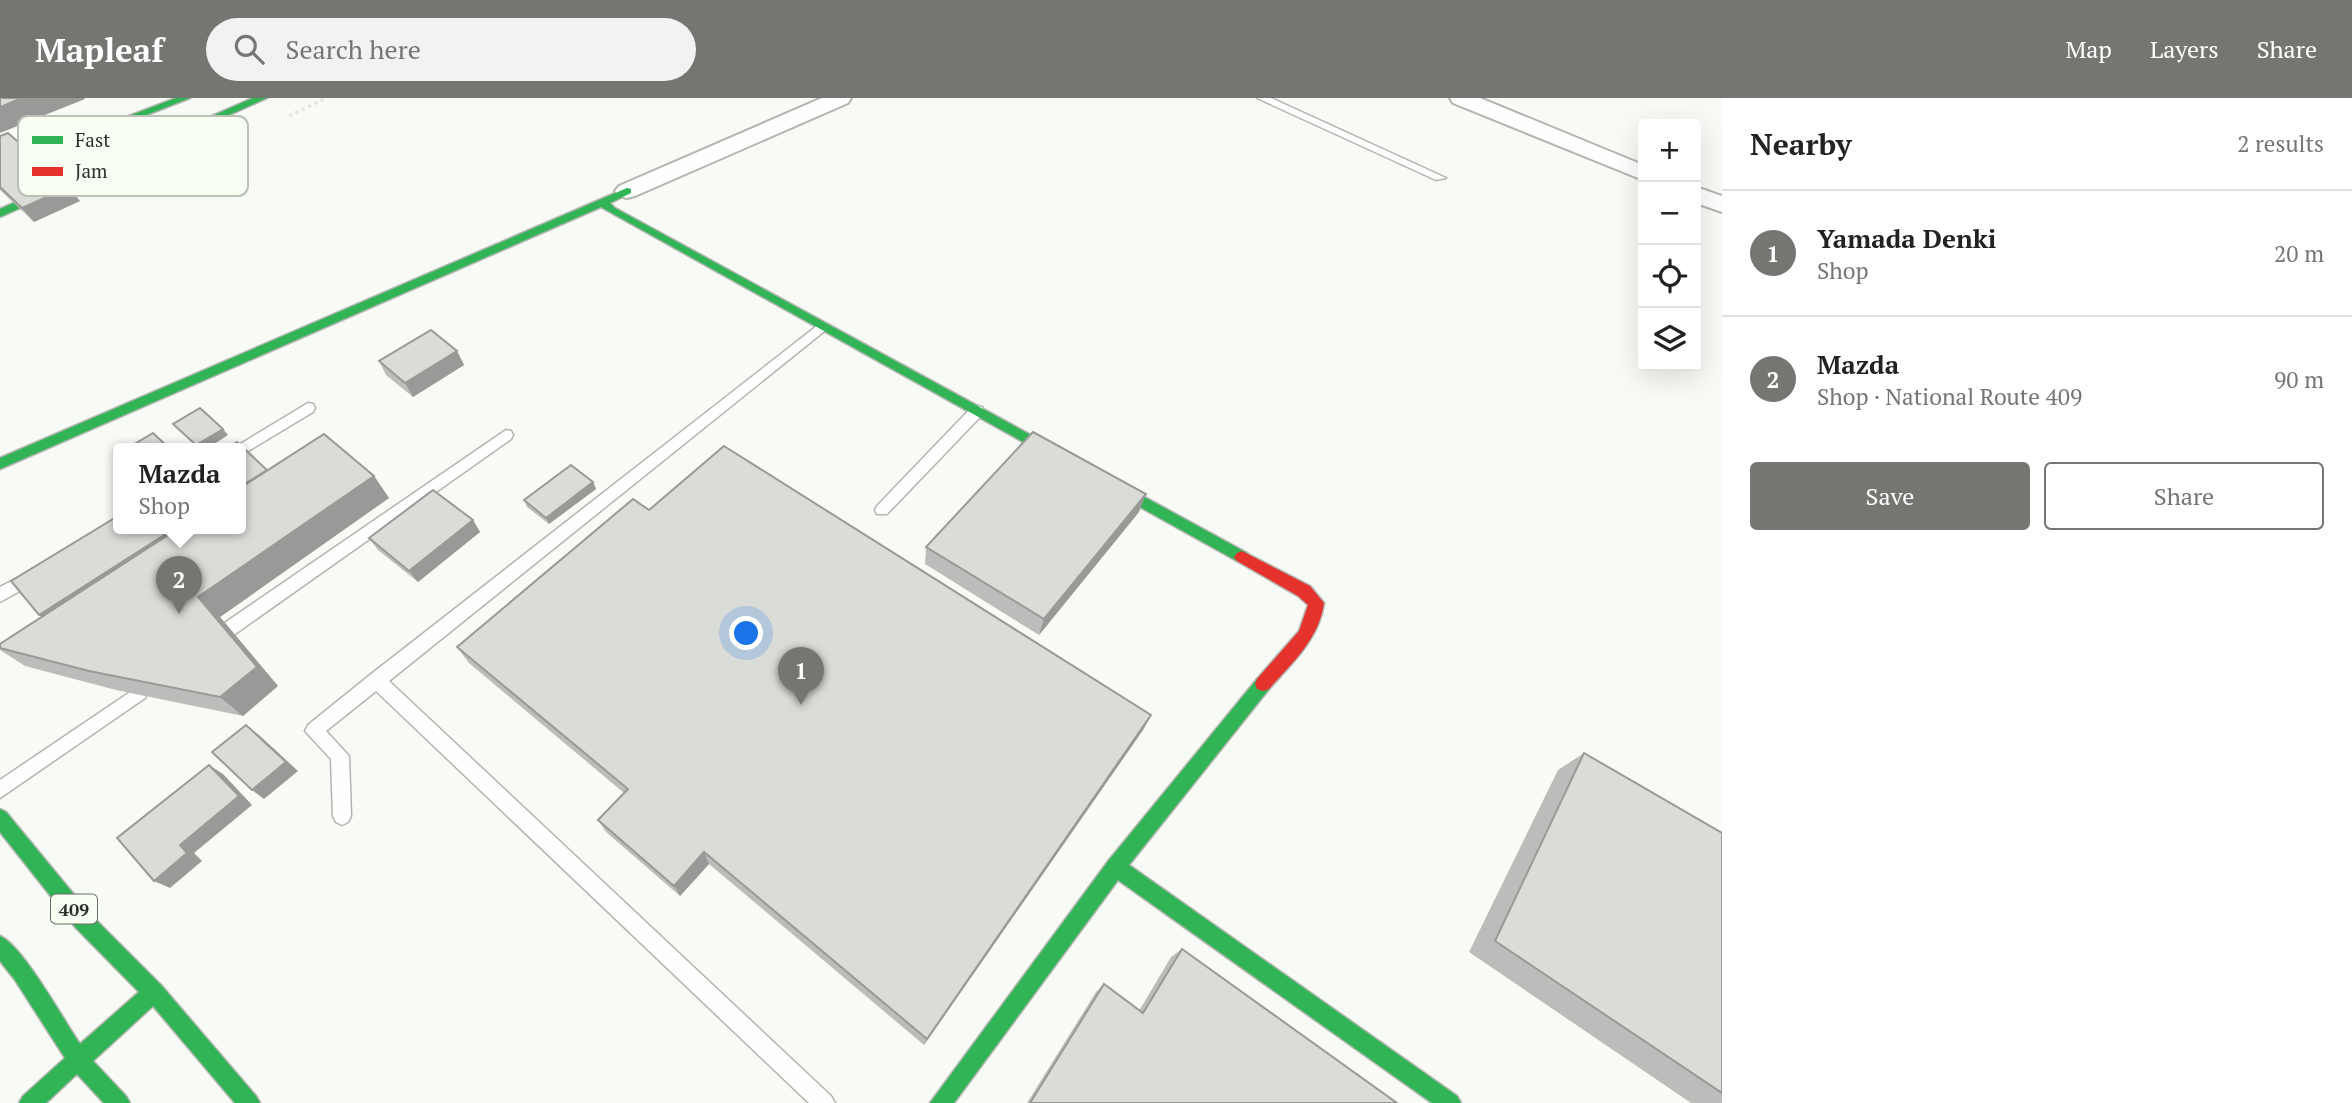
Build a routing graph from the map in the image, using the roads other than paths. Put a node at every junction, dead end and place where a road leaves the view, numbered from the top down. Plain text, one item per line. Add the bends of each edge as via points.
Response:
1 (185, 98) edge
2 (262, 98) edge
3 (839, 98) edge
4 (1262, 98) edge
5 (1461, 98) edge
6 (138, 116) edge
7 (221, 116) edge
8 (18, 162) edge
9 (0, 169) edge
10 (1638, 171) edge
11 (1440, 178) dead end
12 (627, 191) joint
13 (39, 196) edge
14 (1701, 196) edge
15 (602, 202) junction
16 (1722, 205) edge
17 (0, 213) edge
18 (822, 326) junction
19 (308, 408) dead end
20 (977, 411) junction
21 (506, 435) dead end
22 (246, 445) edge
23 (0, 464) edge
24 (882, 510) dead end
25 (47, 567) edge
26 (0, 595) edge
27 (229, 629) edge
28 (376, 680) junction
29 (138, 693) edge
30 (0, 790) edge
31 (342, 816) dead end
32 (0, 818) edge
33 (1116, 867) junction
34 (0, 946) edge
35 (154, 992) junction
36 (78, 1060) junction
37 (30, 1103) edge
38 (119, 1103) edge
39 (249, 1103) edge
40 (824, 1103) edge
41 (941, 1103) edge
42 (1450, 1103) edge

1 - 6 main road
2 - 7 main road
3 - 12 street
4 - 11 lane
5 - 10 street
8 - 9 main road
12 - 15 main road
13 - 17 main road
14 - 16 street
15 - 18 main road
15 - 23 main road
18 - 20 main road
18 - 28 lane
19 - 22 lane
20 - 24 lane
20 - 33 main road via 1295,586 1316,603 1316,616 1308,629
21 - 27 lane
25 - 26 lane
28 - 31 lane via 314,731 340,756
28 - 40 lane
29 - 30 lane
32 - 35 main road, 409 via 83,920
33 - 41 main road
33 - 42 main road
34 - 36 main road
35 - 36 main road
35 - 39 main road, 409
36 - 37 main road
36 - 38 main road

